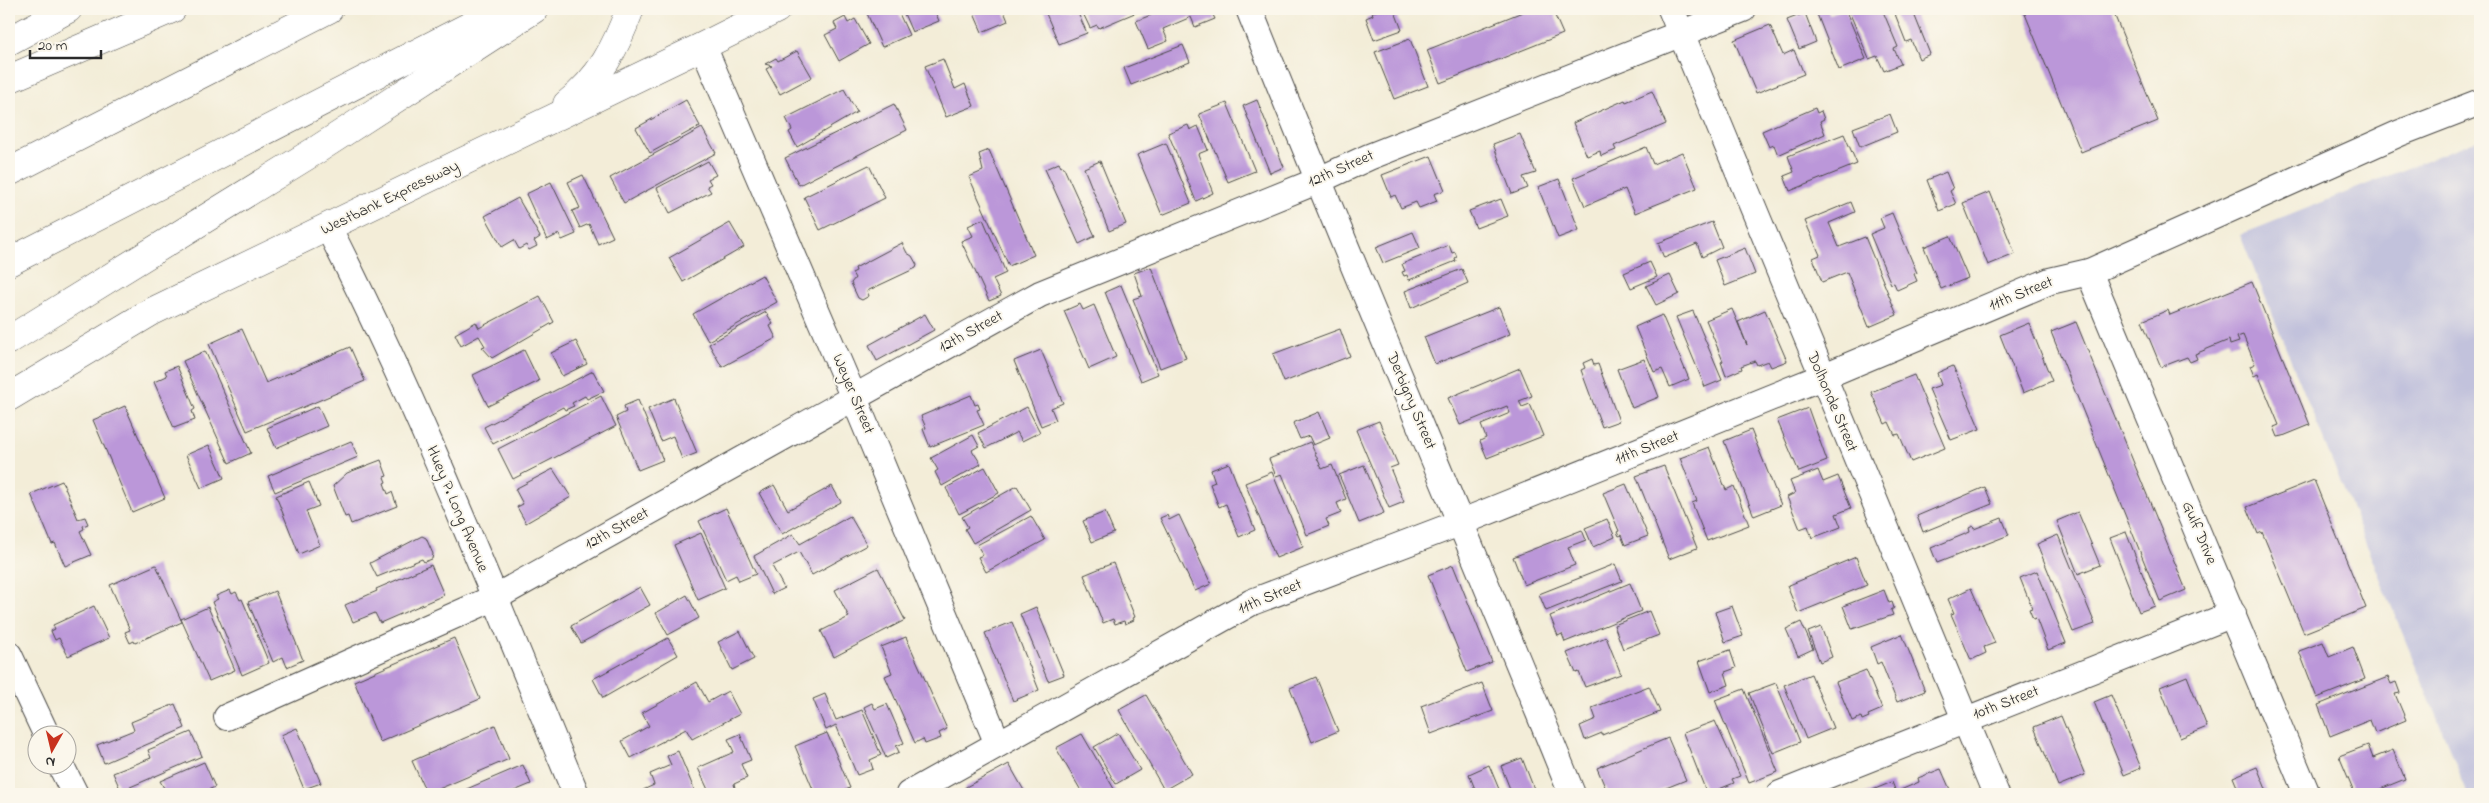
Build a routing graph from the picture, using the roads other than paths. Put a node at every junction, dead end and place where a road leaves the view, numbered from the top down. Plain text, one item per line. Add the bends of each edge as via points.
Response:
1 (68, 9) edge
2 (172, 9) edge
3 (329, 9) edge
4 (503, 9) edge
5 (534, 9) edge
6 (630, 9) edge
7 (777, 9) edge
8 (1249, 9) edge
9 (1672, 9) edge
10 (1743, 9) edge
11 (1681, 33) junction
12 (9, 41) edge
13 (703, 46) junction
14 (14, 77) edge
15 (2480, 102) edge
16 (540, 125) junction
17 (9, 172) edge
18 (1317, 181) junction
19 (328, 227) junction
20 (9, 262) edge
21 (2089, 272) junction
22 (9, 340) edge
23 (1822, 377) junction
24 (9, 397) edge
25 (854, 398) junction
26 (1462, 522) junction
27 (496, 597) junction
28 (2233, 614) junction
29 (9, 656) edge
30 (227, 717) dead end
31 (1965, 720) junction
32 (42, 726) edge
33 (998, 744) junction
34 (66, 776) edge
35 (938, 787) edge
36 (75, 794) edge
37 (576, 794) edge
38 (909, 794) edge
39 (1572, 794) edge
40 (1780, 794) edge
41 (1996, 794) edge
42 (2307, 794) edge

1 - 12 main road
2 - 14 main road
3 - 17 main road
4 - 20 main road
5 - 22 main road via 318,149
6 - 16 main road via 608,60 592,80
7 - 13 main road, Westbank Expressway
8 - 18 street, Derbigny Street
9 - 11 street, Dolhonde Street
10 - 11 street, 12th Street
11 - 18 street, 12th Street via 1369,157
11 - 23 street, Dolhonde Street
13 - 16 main road, Westbank Expressway
13 - 25 street, Weyer Street
15 - 21 street, 11th Street via 2400,133
16 - 19 main road, Westbank Expressway
18 - 25 street, 12th Street via 1040,294
18 - 26 street, Derbigny Street
19 - 24 main road, Westbank Expressway via 151,312
19 - 27 street, Huey P. Long Avenue via 376,321
21 - 23 street, 11th Street via 2050,281
21 - 28 street, Gulf Drive
23 - 26 street, 11th Street
23 - 31 street, Dolhonde Street
25 - 27 street, 12th Street
25 - 33 street, Weyer Street
26 - 33 street, 11th Street via 1252,602
26 - 39 street, Derbigny Street
27 - 30 street, 12th Street
27 - 37 street, Huey P. Long Avenue
28 - 31 street, 10th Street
28 - 42 street, Gulf Drive
29 - 32 street
31 - 40 street, 10th Street
31 - 41 street, Dolhonde Street
33 - 35 street, 11th Street
34 - 36 street
35 - 38 street, 11th Street

